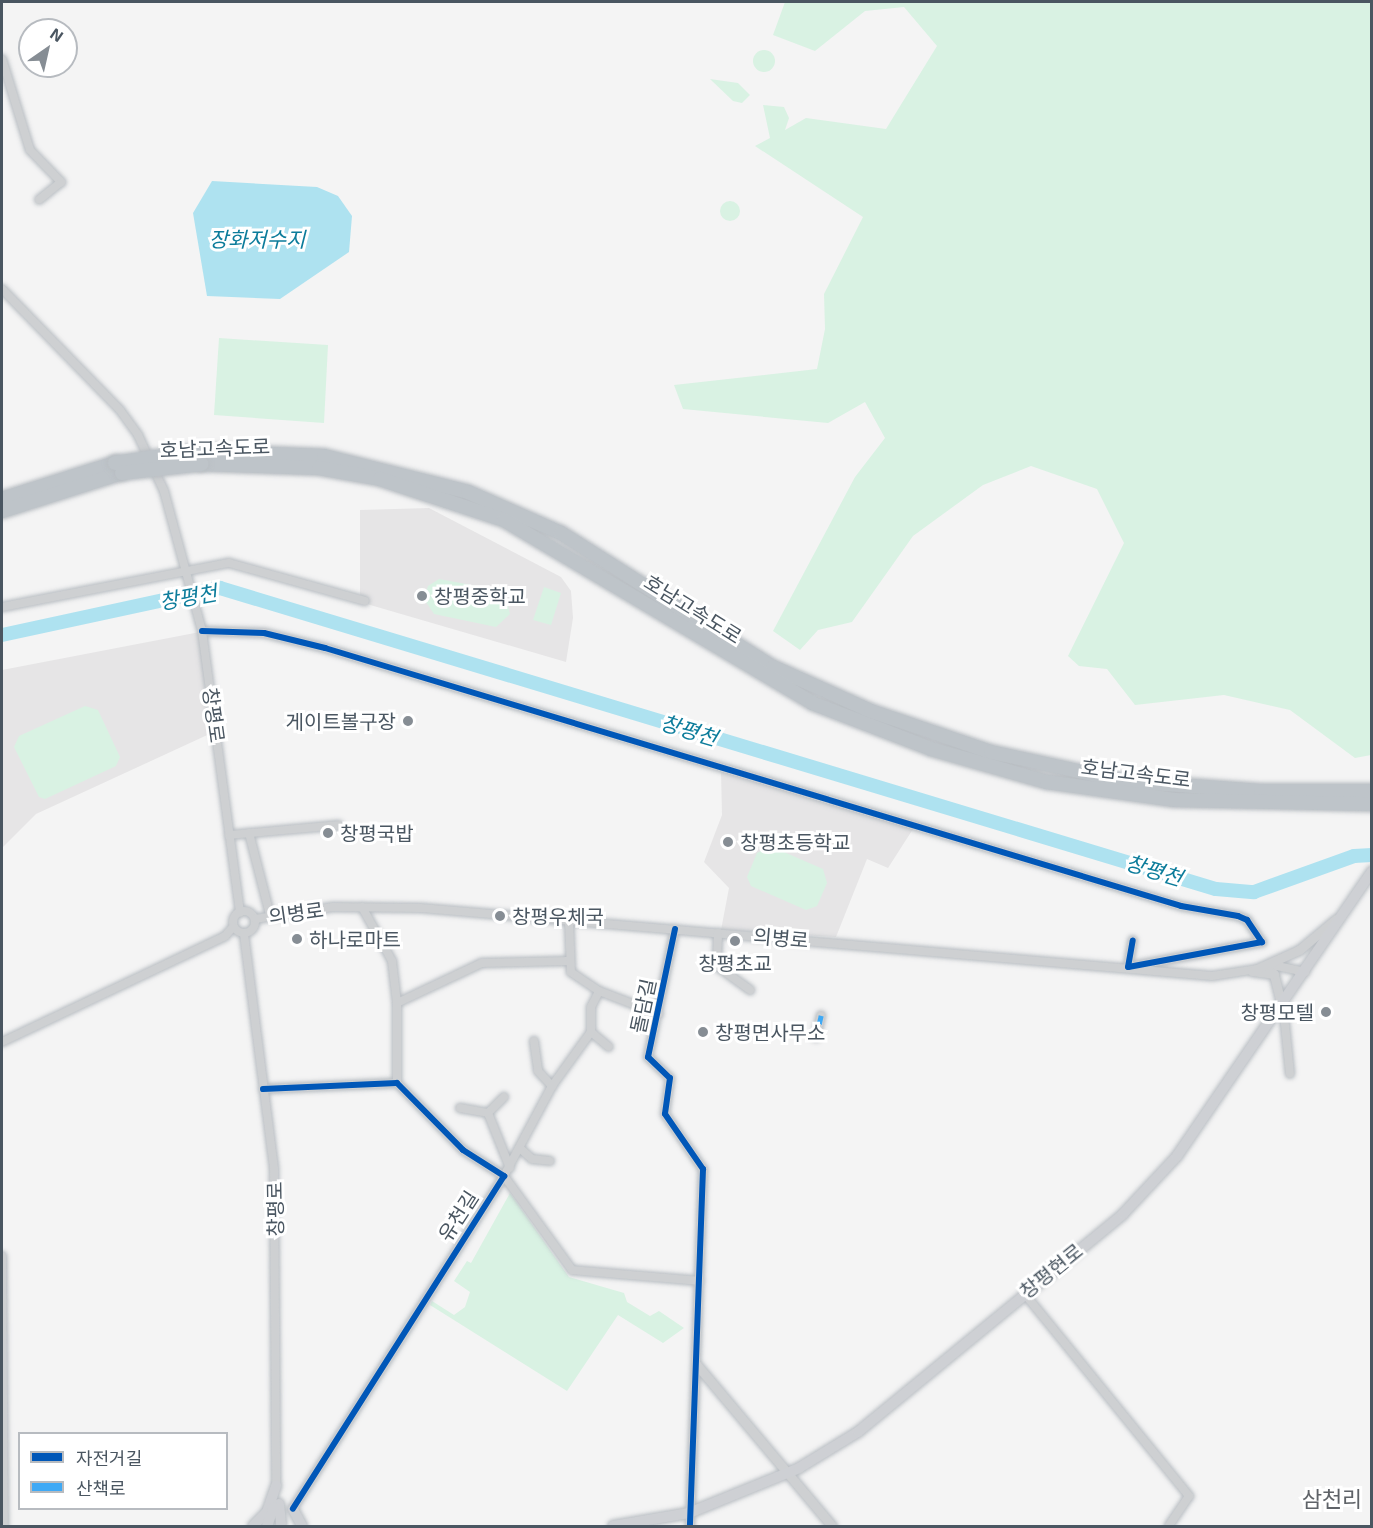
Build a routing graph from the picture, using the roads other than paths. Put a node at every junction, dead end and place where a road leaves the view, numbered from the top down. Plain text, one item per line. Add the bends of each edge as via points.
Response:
1 (2, 59) edge
2 (39, 200) dead end
3 (2, 289) edge
4 (200, 457) junction
5 (118, 468) junction
6 (2, 499) edge
7 (2, 511) edge
8 (189, 569) junction
9 (365, 601) dead end
10 (2, 607) edge
11 (201, 629) junction
12 (1371, 791) edge
13 (1371, 804) edge
14 (339, 825) dead end
15 (249, 832) junction
16 (229, 836) junction
17 (1371, 871) edge
18 (362, 907) junction
19 (1347, 907) junction
20 (240, 912) junction
21 (270, 915) junction
22 (255, 919) junction
23 (569, 920) junction
24 (233, 927) junction
25 (675, 930) junction
26 (718, 933) junction
27 (244, 934) junction
28 (1133, 940) dead end
29 (567, 961) junction
30 (1128, 967) junction
31 (1252, 970) junction
32 (1305, 972) junction
33 (750, 990) dead end
34 (599, 991) junction
35 (397, 1003) junction
36 (1283, 1005) junction
37 (658, 1014) junction
38 (821, 1016) dead end
39 (1275, 1016) junction
40 (591, 1032) junction
41 (816, 1037) dead end
42 (534, 1041) dead end
43 (2, 1042) edge
44 (609, 1047) dead end
45 (1290, 1074) dead end
46 (397, 1083) junction
47 (552, 1086) junction
48 (263, 1089) junction
49 (504, 1097) dead end
50 (460, 1108) dead end
51 (488, 1113) junction
52 (522, 1150) junction
53 (550, 1161) dead end
54 (510, 1168) junction
55 (504, 1176) junction
56 (2, 1256) edge
57 (700, 1281) junction
58 (1024, 1293) junction
59 (697, 1365) junction
60 (788, 1473) junction
61 (276, 1486) junction
62 (293, 1509) junction
63 (689, 1513) junction
64 (285, 1526) edge
65 (4, 1527) edge
66 (253, 1527) edge
67 (267, 1527) edge
68 (302, 1527) edge
69 (613, 1527) edge
70 (690, 1527) edge
71 (832, 1527) edge
72 (1169, 1527) edge

1 - 2 street via 30,150 61,182
3 - 8 street, 창평로 via 138,435
4 - 5 highway, 호남고속도로, bridge
4 - 12 highway, 호남고속도로 via 324,456 468,492 561,533 773,667 871,711 991,752 1124,781 1261,791
4 - 13 highway, 호남고속도로 via 319,468 380,479 504,520 812,703 931,749 1047,782 1175,800
5 - 6 highway, 호남고속도로
5 - 7 highway, 호남고속도로
8 - 9 street via 243,566
8 - 10 street
8 - 11 street, 창평로
11 - 16 street, 창평로
11 - 30 street via 264,633 325,648 1170,903 1238,916 1247,920 1262,942
14 - 15 street
15 - 16 street
15 - 21 street
16 - 20 street, 창평로
17 - 19 main road, 창평현로
18 - 21 street, 의병로
18 - 23 street, 의병로
18 - 35 street via 392,961
19 - 31 street via 1299,950
19 - 32 main road, 창평현로
20 - 22 street
20 - 24 street
21 - 22 street, 의병로
22 - 27 street via 252,931
23 - 25 street, 의병로
23 - 29 street
24 - 27 street
24 - 43 street via 225,936
25 - 26 street, 의병로
25 - 37 street, 돌담길
26 - 30 street, 의병로
26 - 33 street via 717,966
27 - 48 street, 창평로
28 - 30 street
29 - 34 street via 571,972
29 - 35 street via 482,963
30 - 31 street, 의병로 via 1212,976
31 - 32 street, 의병로 via 1285,966
31 - 39 street via 1271,972 1278,979 1283,996
32 - 36 main road, 창평현로
34 - 37 street
34 - 40 street via 591,1007
35 - 46 street
36 - 39 main road, 창평현로
36 - 45 street
37 - 57 street, 돌담길 via 648,1057 670,1078 665,1114 703,1169 698,1193
38 - 41 street
39 - 58 main road, 창평현로 via 1157,1179 1123,1214
40 - 44 street
40 - 47 street
42 - 47 street via 538,1071
46 - 48 street
46 - 55 street, 유천길 via 463,1150
47 - 52 street
48 - 61 street, 창평로 via 274,1169
49 - 51 street
50 - 51 street
51 - 54 street
52 - 53 street via 532,1159
52 - 54 street
54 - 55 street
55 - 57 street via 572,1270
55 - 62 street, 유천길
56 - 65 street
57 - 59 street
58 - 60 main road, 창평현로 via 858,1432
58 - 72 street via 1189,1496
59 - 60 street
59 - 63 street
60 - 63 main road, 창평현로
60 - 71 street
61 - 64 main road
61 - 66 main road via 267,1512
61 - 67 main road
62 - 64 main road
62 - 68 main road
63 - 69 main road, 창평현로
63 - 70 street
64 - 67 main road

